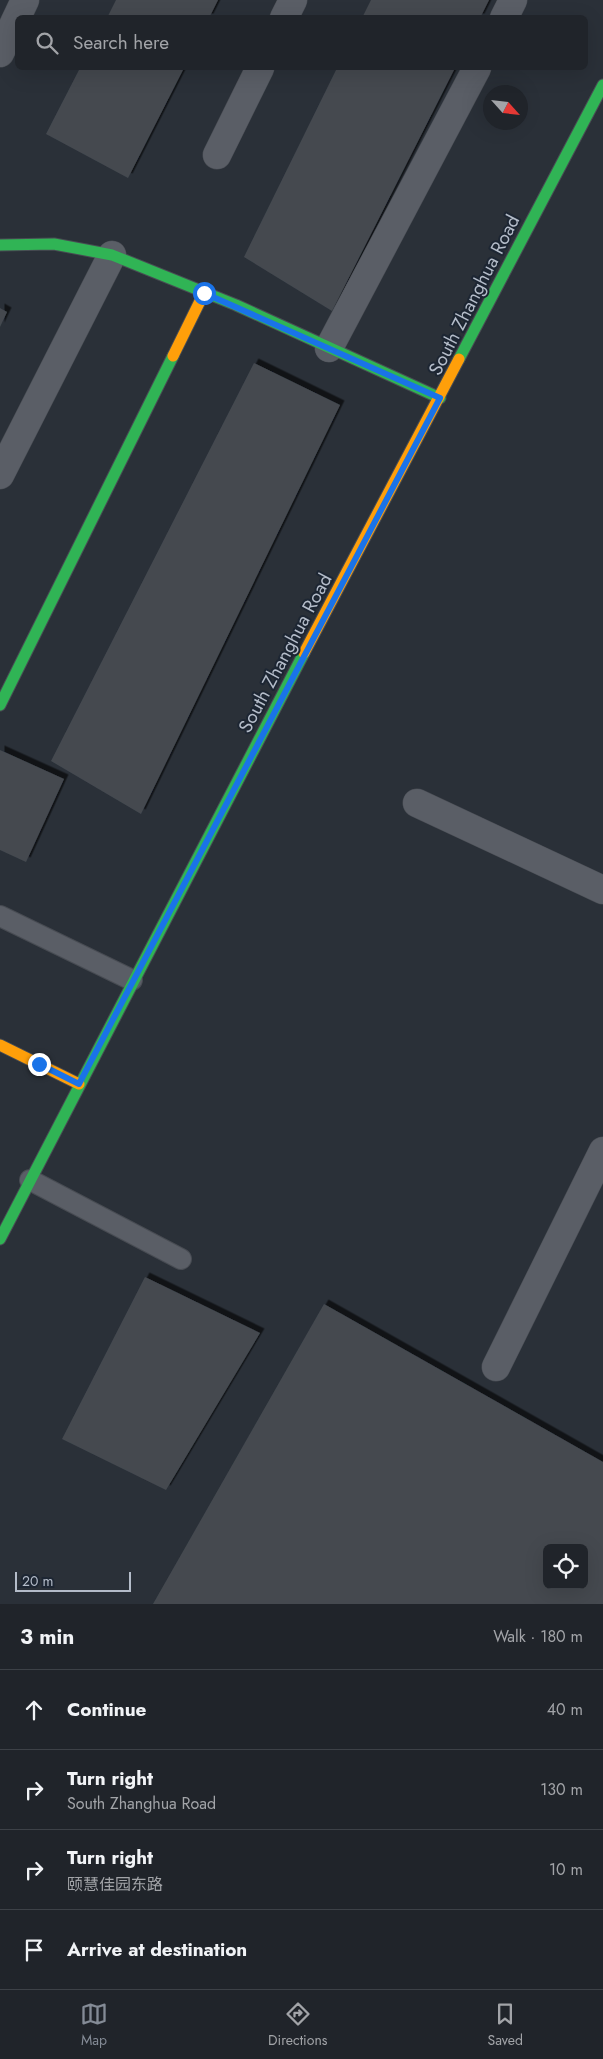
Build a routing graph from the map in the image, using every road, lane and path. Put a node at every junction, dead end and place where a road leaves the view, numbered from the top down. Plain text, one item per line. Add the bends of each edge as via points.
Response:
1 (25, 0) edge
2 (293, 0) edge
3 (513, 0) edge
4 (18, 15) edge
5 (286, 15) edge
6 (506, 15) edge
7 (15, 21) edge
8 (0, 53) edge
9 (259, 70) edge
10 (476, 70) edge
11 (603, 85) edge
12 (217, 155) dead end
13 (0, 246) edge
14 (112, 255) junction
15 (204, 293) junction
16 (329, 348) junction
17 (440, 398) junction
18 (0, 475) edge
19 (0, 705) edge
20 (417, 803) dead end
21 (603, 890) edge
22 (0, 916) edge
23 (132, 980) junction
24 (0, 1045) edge
25 (79, 1084) junction
26 (603, 1151) edge
27 (30, 1180) junction
28 (0, 1239) edge
29 (181, 1259) dead end
30 (496, 1366) dead end

1 - 4 street
2 - 5 street
3 - 6 street
7 - 8 street
9 - 12 street
10 - 16 street
11 - 17 street, South Zhanghua Road
13 - 14 street via 54,244
14 - 15 street
14 - 18 street
15 - 16 street
15 - 19 street
16 - 17 street
17 - 23 street, South Zhanghua Road
20 - 21 street
22 - 23 lane
23 - 25 street, South Zhanghua Road
24 - 25 street
25 - 27 street, South Zhanghua Road
26 - 30 street
27 - 28 street, South Zhanghua Road
27 - 29 lane

